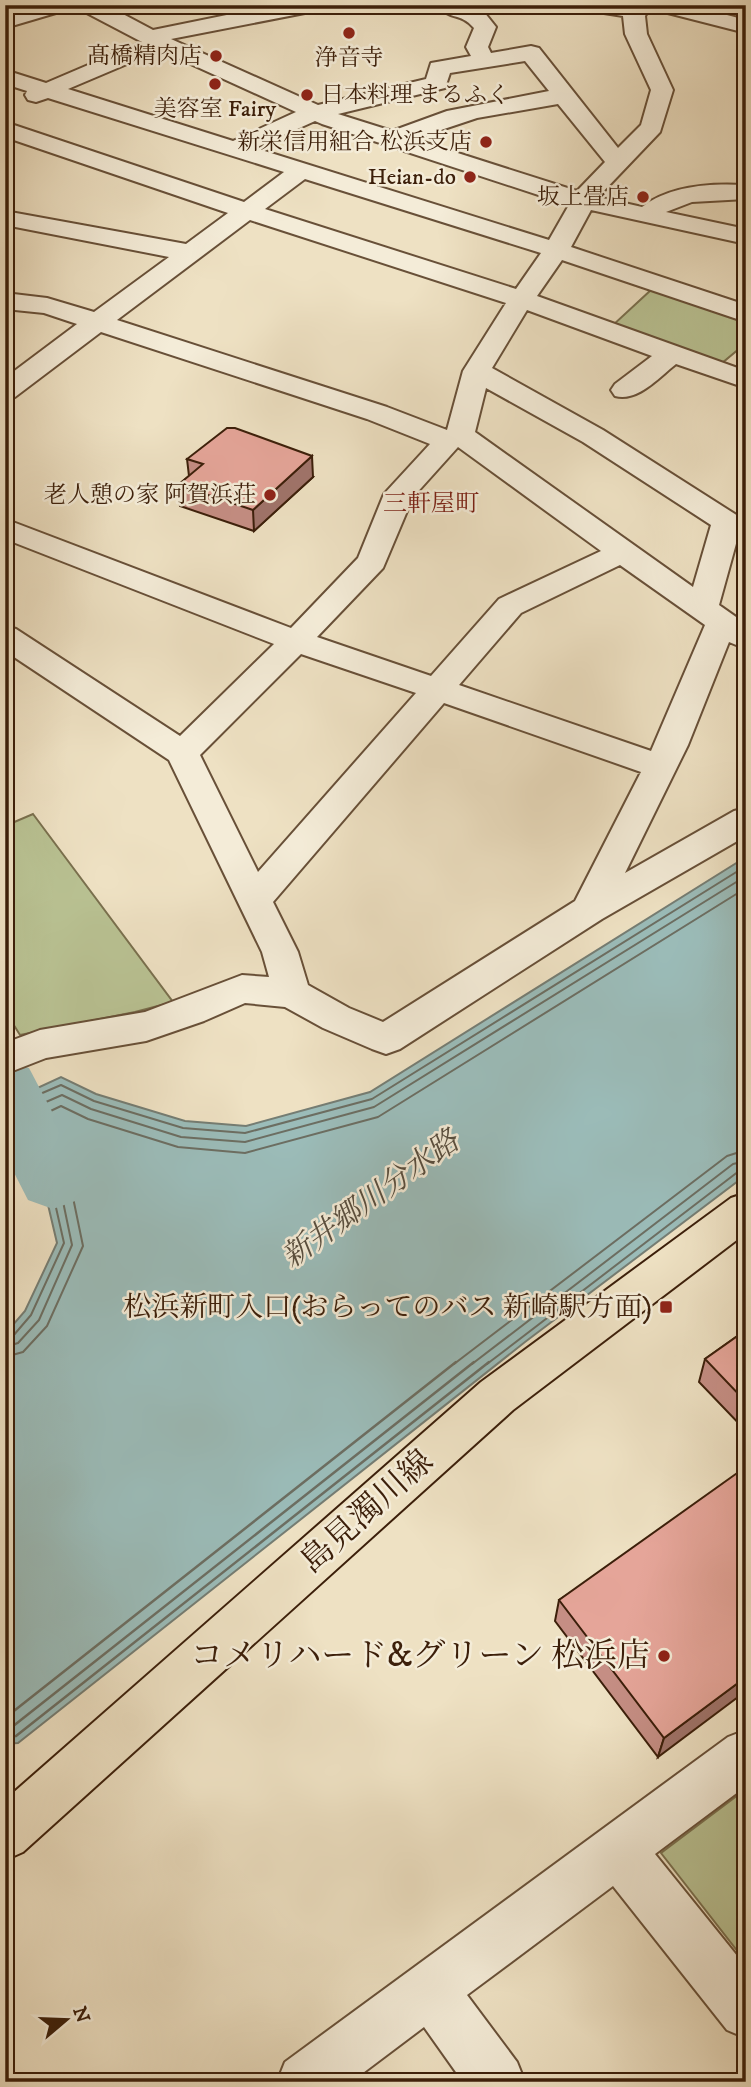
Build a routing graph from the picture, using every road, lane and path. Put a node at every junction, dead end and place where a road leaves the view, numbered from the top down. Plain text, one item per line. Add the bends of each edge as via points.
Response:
1 (58, 5) edge
2 (315, 5) edge
3 (449, 5) edge
4 (593, 5) edge
5 (664, 5) edge
6 (102, 7) edge
7 (639, 9) edge
8 (5, 22) edge
9 (746, 27) edge
10 (155, 39) junction
11 (482, 62) junction
12 (5, 76) edge
13 (46, 89) junction
14 (564, 96) junction
15 (498, 106) junction
16 (314, 111) junction
17 (5, 114) edge
18 (5, 129) edge
19 (392, 138) junction
20 (235, 149) junction
21 (369, 151) dead end
22 (349, 164) dead end
23 (302, 170) junction
24 (629, 172) junction
25 (511, 176) junction
26 (328, 178) junction
27 (746, 192) edge
28 (682, 197) junction
29 (583, 201) junction
30 (248, 210) junction
31 (645, 216) junction
32 (5, 218) edge
33 (460, 219) junction
34 (746, 237) edge
35 (556, 250) junction
36 (191, 253) junction
37 (746, 289) edge
38 (5, 301) edge
39 (520, 301) junction
40 (720, 306) junction
41 (746, 314) edge
42 (97, 324) junction
43 (674, 352) junction
44 (477, 371) junction
45 (746, 380) edge
46 (625, 390) dead end
47 (5, 391) edge
48 (454, 438) junction
49 (5, 528) edge
50 (623, 552) junction
51 (723, 623) edge
52 (5, 636) edge
53 (296, 641) junction
54 (439, 690) junction
55 (182, 753) junction
56 (660, 766) junction
57 (746, 820) edge
58 (254, 900) junction
59 (589, 910) junction
60 (292, 993) junction
61 (5, 1059) edge
62 (746, 1210) edge
63 (746, 1755) edge
64 (5, 1834) edge
65 (618, 1850) junction
66 (430, 1989) junction
67 (746, 2011) edge
68 (305, 2082) edge
69 (497, 2082) edge

1 - 8 street
2 - 10 street via 239,17
3 - 11 street via 472,12 485,27 477,47
4 - 7 street
5 - 9 street
6 - 10 street
7 - 24 street via 634,16 636,34 662,90 652,127
10 - 13 street
10 - 16 street
11 - 14 street via 531,54
11 - 15 street
11 - 16 street via 439,68 437,83
12 - 13 street
13 - 17 street
13 - 20 street
14 - 15 street
14 - 24 street
15 - 19 street
16 - 19 street
16 - 20 street
18 - 30 street via 25,145
19 - 21 street
19 - 25 street
20 - 23 street
22 - 26 street
23 - 26 street
23 - 30 street
24 - 28 street
24 - 29 street
25 - 29 street
25 - 33 street
26 - 33 street
27 - 28 street
28 - 31 street
29 - 31 street
29 - 35 street
30 - 36 street
30 - 39 street
31 - 34 street
32 - 36 street
33 - 35 street
35 - 39 street
35 - 40 street
36 - 42 street
37 - 40 street
38 - 42 street via 47,306
39 - 43 street
39 - 44 street
40 - 41 street
42 - 47 street
42 - 48 street
43 - 45 street
43 - 46 street
44 - 48 street
44 - 51 street via 593,436 727,522
48 - 50 street
48 - 53 street via 399,494 372,561
49 - 53 street
50 - 51 street
50 - 54 street via 510,606
51 - 56 street
52 - 55 street
53 - 54 street
53 - 55 street
54 - 56 street
54 - 58 street
55 - 58 street
56 - 59 street
57 - 59 street
58 - 60 street via 280,952
59 - 60 street via 386,1039
60 - 61 street via 242,989 146,1026 40,1045
62 - 64 main road, 島見濁川線 via 497,1396
63 - 65 street
65 - 66 street
65 - 67 street
66 - 68 street
66 - 69 street

